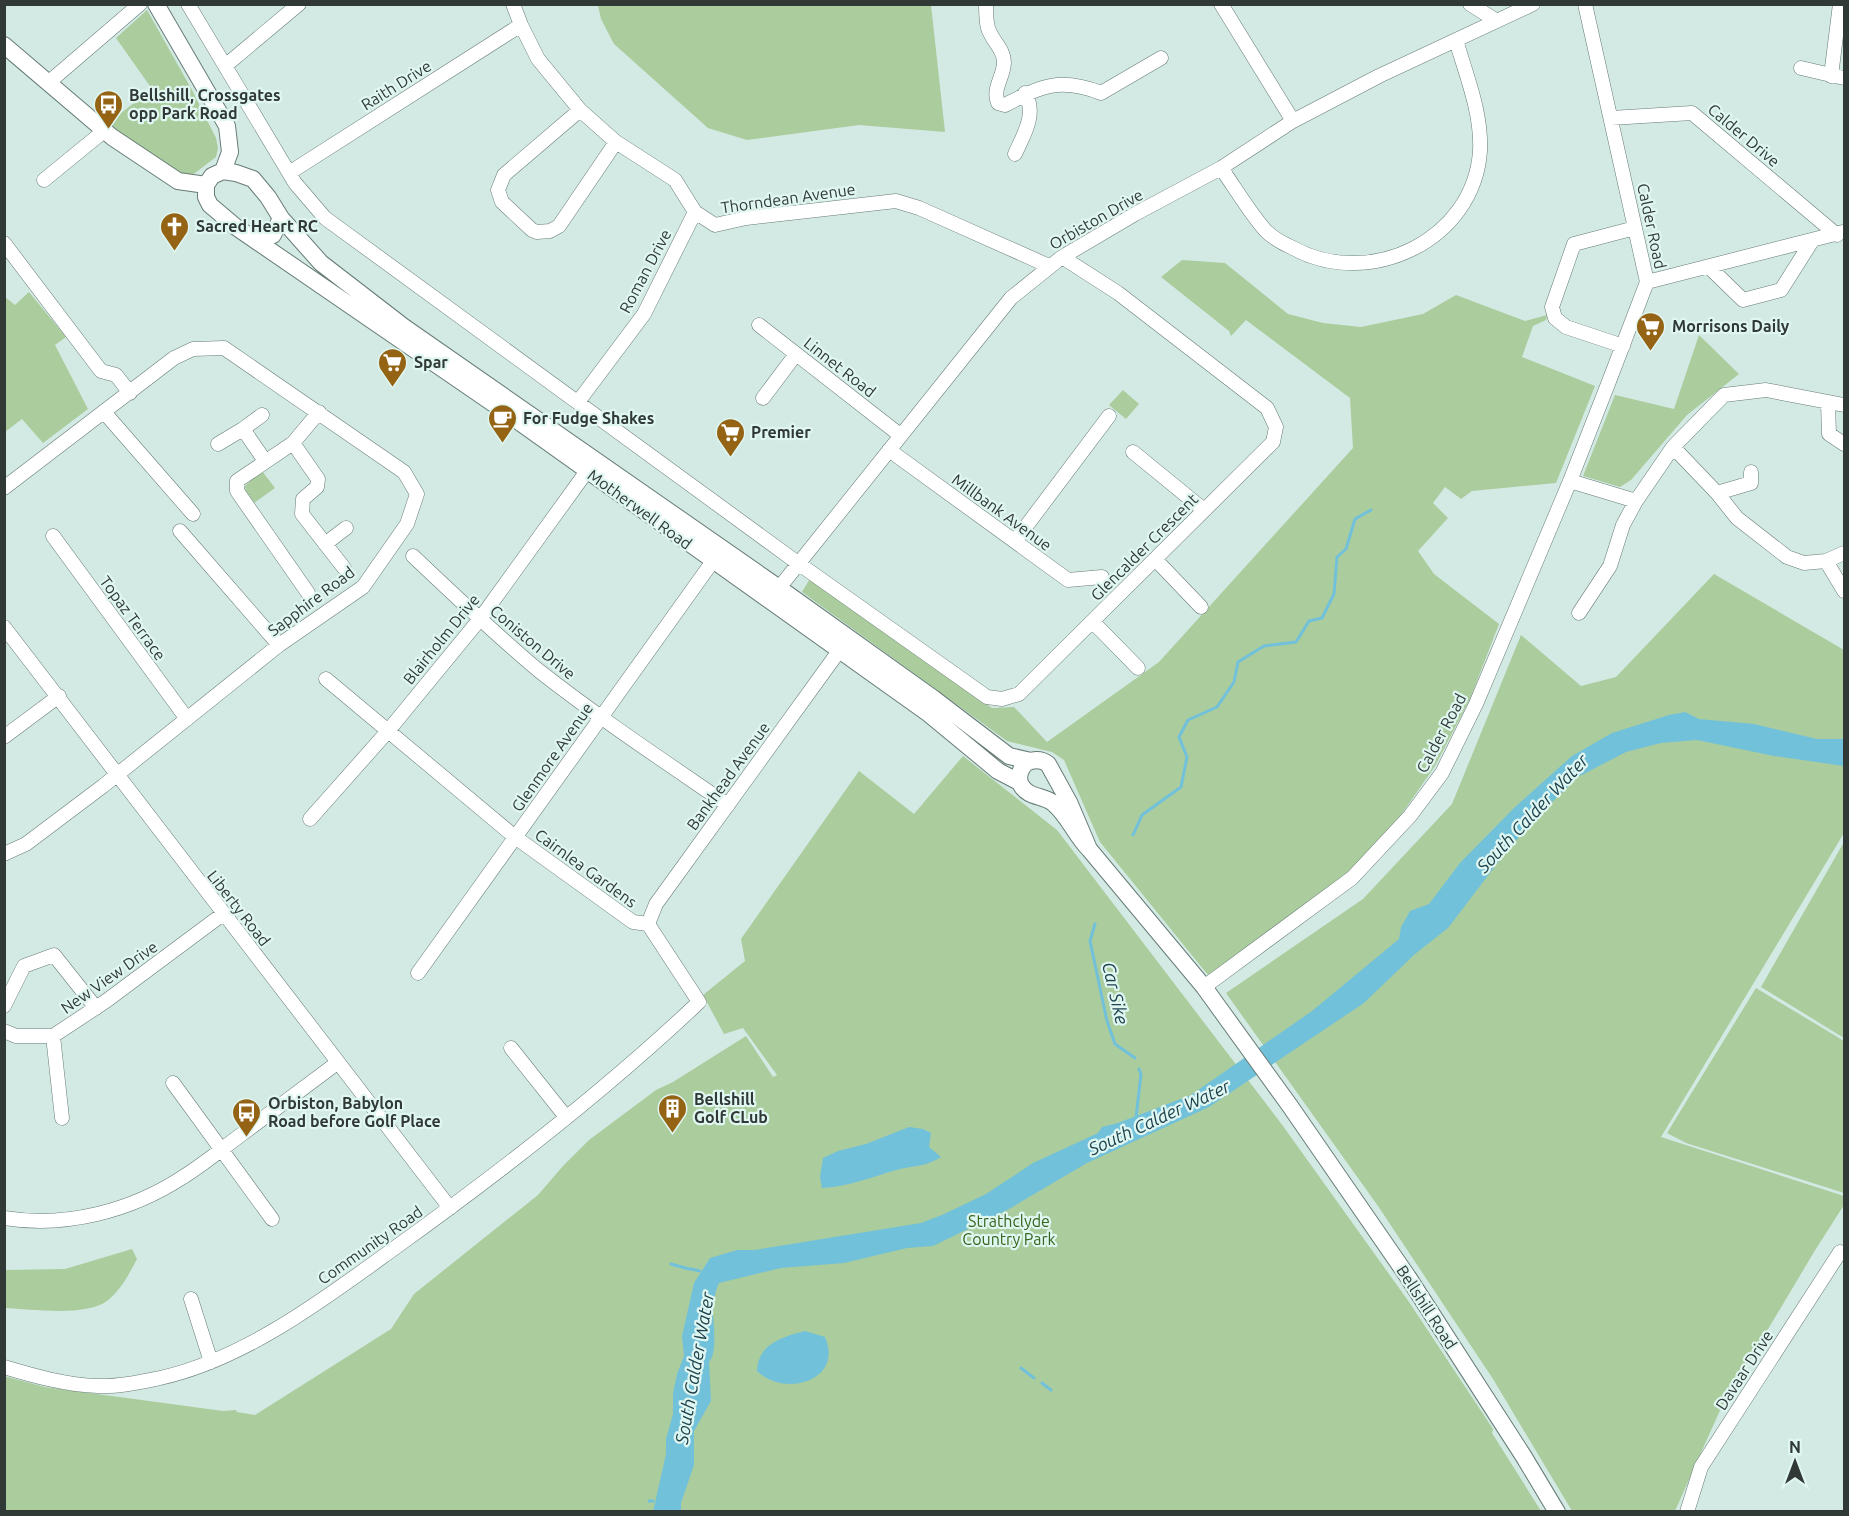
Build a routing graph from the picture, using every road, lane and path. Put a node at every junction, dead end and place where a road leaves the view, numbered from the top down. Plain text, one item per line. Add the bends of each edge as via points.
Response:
1 (140, 4) edge
2 (156, 4) edge
3 (188, 4) edge
4 (299, 4) edge
5 (513, 4) edge
6 (986, 4) edge
7 (1221, 4) edge
8 (1470, 4) edge
9 (1533, 4) edge
10 (1585, 4) edge
11 (1840, 4) edge
12 (1497, 21) junction
13 (521, 26) junction
14 (1456, 40) junction
15 (4, 45) edge
16 (1161, 58) dead end
17 (225, 66) junction
18 (1801, 68) dead end
19 (1838, 77) edge
20 (48, 83) junction
21 (1025, 93) junction
22 (580, 110) junction
23 (1611, 118) junction
24 (1293, 122) junction
25 (104, 131) junction
26 (616, 142) junction
27 (1016, 154) dead end
28 (1221, 168) junction
29 (223, 171) junction
30 (289, 173) junction
31 (45, 180) dead end
32 (206, 185) junction
33 (695, 212) junction
34 (281, 218) junction
35 (1635, 228) junction
36 (1841, 233) edge
37 (257, 241) junction
38 (1812, 241) junction
39 (4, 243) edge
40 (1062, 257) junction
41 (1049, 266) junction
42 (1709, 267) junction
43 (1647, 282) junction
44 (759, 325) dead end
45 (1623, 346) junction
46 (796, 354) junction
47 (130, 393) junction
48 (763, 398) dead end
49 (578, 402) junction
50 (1828, 403) junction
51 (1845, 405) edge
52 (104, 412) junction
53 (319, 412) junction
54 (262, 415) dead end
55 (1109, 416) dead end
56 (243, 429) junction
57 (900, 435) junction
58 (293, 443) junction
59 (218, 444) dead end
60 (1845, 444) edge
61 (1673, 447) junction
62 (889, 450) junction
63 (1133, 452) dead end
64 (265, 461) junction
65 (587, 471) junction
66 (1755, 480) dead end
67 (1570, 481) junction
68 (4, 488) edge
69 (1717, 493) junction
70 (1636, 501) junction
71 (1204, 510) junction
72 (193, 514) dead end
73 (346, 528) dead end
74 (180, 531) dead end
75 (53, 536) dead end
76 (1015, 541) junction
77 (325, 544) junction
78 (1845, 553) edge
79 (413, 556) dead end
80 (1155, 559) junction
81 (712, 561) junction
82 (1826, 561) junction
83 (798, 563) junction
84 (344, 568) dead end
85 (1102, 578) dead end
86 (779, 588) junction
87 (1845, 591) edge
88 (308, 593) dead end
89 (1201, 607) dead end
90 (1579, 613) dead end
91 (480, 619) junction
92 (1093, 622) junction
93 (4, 627) edge
94 (279, 645) junction
95 (840, 651) junction
96 (1138, 668) dead end
97 (326, 679) dead end
98 (59, 696) junction
99 (600, 717) junction
100 (187, 719) junction
101 (388, 731) junction
102 (4, 737) edge
103 (1030, 761) junction
104 (117, 773) junction
105 (1055, 776) junction
106 (1019, 782) junction
107 (1039, 796) junction
108 (728, 805) junction
109 (310, 819) dead end
110 (515, 837) junction
111 (1089, 849) junction
112 (4, 854) edge
113 (223, 914) junction
114 (648, 924) junction
115 (418, 973) dead end
116 (1204, 987) junction
117 (699, 1002) joint
118 (4, 1006) edge
119 (96, 1008) junction
120 (4, 1031) edge
121 (53, 1036) junction
122 (512, 1048) dead end
123 (337, 1063) junction
124 (173, 1083) dead end
125 (566, 1117) junction
126 (62, 1118) dead end
127 (221, 1149) junction
128 (450, 1208) junction
129 (4, 1218) edge
130 (272, 1218) dead end
131 (1839, 1252) dead end
132 (191, 1299) dead end
133 (211, 1362) junction
134 (4, 1367) edge
135 (1557, 1512) edge
136 (1687, 1512) edge

1 - 20 street
2 - 29 main road via 227,126 230,152
3 - 17 street
4 - 17 street
5 - 13 street
6 - 21 street via 988,29 1004,53 1002,78 996,90 998,103 1005,105
7 - 24 street
8 - 12 street
9 - 12 street, Orbiston Drive
10 - 23 street, Calder Road
11 - 19 street
12 - 14 street, Orbiston Drive
13 - 22 street via 538,59
13 - 30 street, Raith Drive
14 - 24 street, Orbiston Drive
14 - 28 street via 1479,131 1480,151 1472,190 1464,206 1444,228 1406,254 1363,264 1316,257 1294,249 1267,232
15 - 20 main road
16 - 21 street via 1101,93 1061,84
17 - 30 street
18 - 19 street
20 - 25 main road
21 - 27 street via 1031,103 1030,118
22 - 26 street
22 - 26 street via 500,182 502,202 532,230 544,232 560,226
23 - 35 street, Calder Road
23 - 36 street, Calder Drive via 1692,113
24 - 28 street, Orbiston Drive
25 - 31 street
25 - 32 main road via 178,182
26 - 33 street via 675,180
28 - 40 street, Orbiston Drive
29 - 32 main road via 212,176
29 - 34 main road, Motherwell Road via 253,179
30 - 49 street via 325,218
32 - 37 main road, Motherwell Road via 210,206
33 - 41 street, Thorndean Avenue via 715,225 896,201
33 - 49 street, Roman Drive via 644,314
34 - 37 main road via 273,235
34 - 86 main road, Motherwell Road via 321,262 404,327
35 - 43 street, Calder Road
35 - 45 street via 1574,244 1552,307 1555,318 1566,327
36 - 38 street
37 - 65 main road, Motherwell Road
38 - 42 street
38 - 42 street via 1780,290 1743,300
39 - 47 street via 101,371 116,375
40 - 41 street, Orbiston Drive
40 - 71 street, Glencalder Crescent via 1118,293 1267,408 1276,428 1273,442
41 - 57 street, Orbiston Drive via 1011,298
42 - 43 street
43 - 45 street, Calder Road
44 - 46 street, Linnet Road
45 - 67 street, Calder Road
46 - 48 street
46 - 57 street, Linnet Road
47 - 52 street, Sapphire Road
47 - 53 street, Sapphire Road via 174,358 193,349 224,348
49 - 83 street
50 - 51 street
50 - 60 street via 1829,434
50 - 61 street via 1766,390 1724,395
52 - 68 street, Sapphire Road
52 - 72 street
53 - 58 street
53 - 94 street, Sapphire Road via 404,472 417,494 407,524 363,587
54 - 56 street
55 - 76 street
56 - 59 street
56 - 64 street
57 - 62 street, Orbiston Drive
58 - 64 street
58 - 77 street via 318,479 317,487 303,499 302,514
61 - 69 street
61 - 70 street
62 - 76 street, Millbank Avenue
62 - 83 street, Orbiston Drive
63 - 71 street
64 - 88 street via 237,481 237,492
65 - 81 main road, Motherwell Road
65 - 91 street, Blairholm Drive
66 - 69 street
67 - 70 street
67 - 116 street, Calder Road via 1476,704 1442,773 1410,816 1352,878
69 - 82 street via 1737,518 1787,556 1804,563
70 - 90 street via 1623,525 1610,566
71 - 80 street, Glencalder Crescent
73 - 77 street
74 - 94 street
75 - 100 street, Topaz Terrace
76 - 85 street, Millbank Avenue via 1068,579
77 - 84 street
78 - 82 street
79 - 91 street, Coniston Drive
80 - 89 street
80 - 92 street, Glencalder Crescent
81 - 95 main road, Motherwell Road
81 - 99 street, Glenmore Avenue
82 - 87 street
83 - 86 street, Orbiston Drive
83 - 92 street, Glencalder Crescent via 987,697 1002,699 1019,694
86 - 103 main road, Motherwell Road via 1010,756
91 - 99 street, Coniston Drive
91 - 101 street, Blairholm Drive
92 - 96 street
93 - 98 street, Liberty Road
94 - 100 street, Sapphire Road
95 - 106 main road, Motherwell Road via 929,714 998,771
95 - 108 street, Bankhead Avenue
97 - 101 street, Cairnlea Gardens
98 - 102 street
98 - 104 street, Liberty Road
99 - 108 street, Coniston Drive
99 - 110 street, Glenmore Avenue
100 - 104 street, Sapphire Road
101 - 109 street, Blairholm Drive
101 - 110 street, Cairnlea Gardens
103 - 105 main road via 1044,761
103 - 106 main road via 1022,767
104 - 112 street, Sapphire Road via 26,844
104 - 113 street, Liberty Road
105 - 107 main road via 1046,793
105 - 111 main road
106 - 107 main road via 1024,790
107 - 111 main road, Bellshill Road via 1052,802
108 - 114 street, Bankhead Avenue via 656,904
110 - 114 street, Cairnlea Gardens via 633,922
110 - 115 street, Glenmore Avenue
111 - 116 main road, Bellshill Road
113 - 119 street, New View Drive
113 - 123 street, Liberty Road
114 - 117 street, Cairnlea Gardens
116 - 135 main road, Bellshill Road via 1408,1277
117 - 125 street, Community Road via 646,1053
118 - 119 street via 24,966 54,955
119 - 121 street, New View Drive
120 - 121 street, New View Drive via 16,1036
121 - 126 street
122 - 125 street
123 - 127 street
123 - 128 street, Liberty Road
124 - 127 street
125 - 128 street, Community Road
127 - 129 street via 183,1178 100,1214 69,1220
127 - 130 street
128 - 133 street, Community Road via 289,1321
131 - 136 street, Davaar Drive via 1701,1467
132 - 133 street
133 - 134 street, Community Road via 160,1378 98,1386

